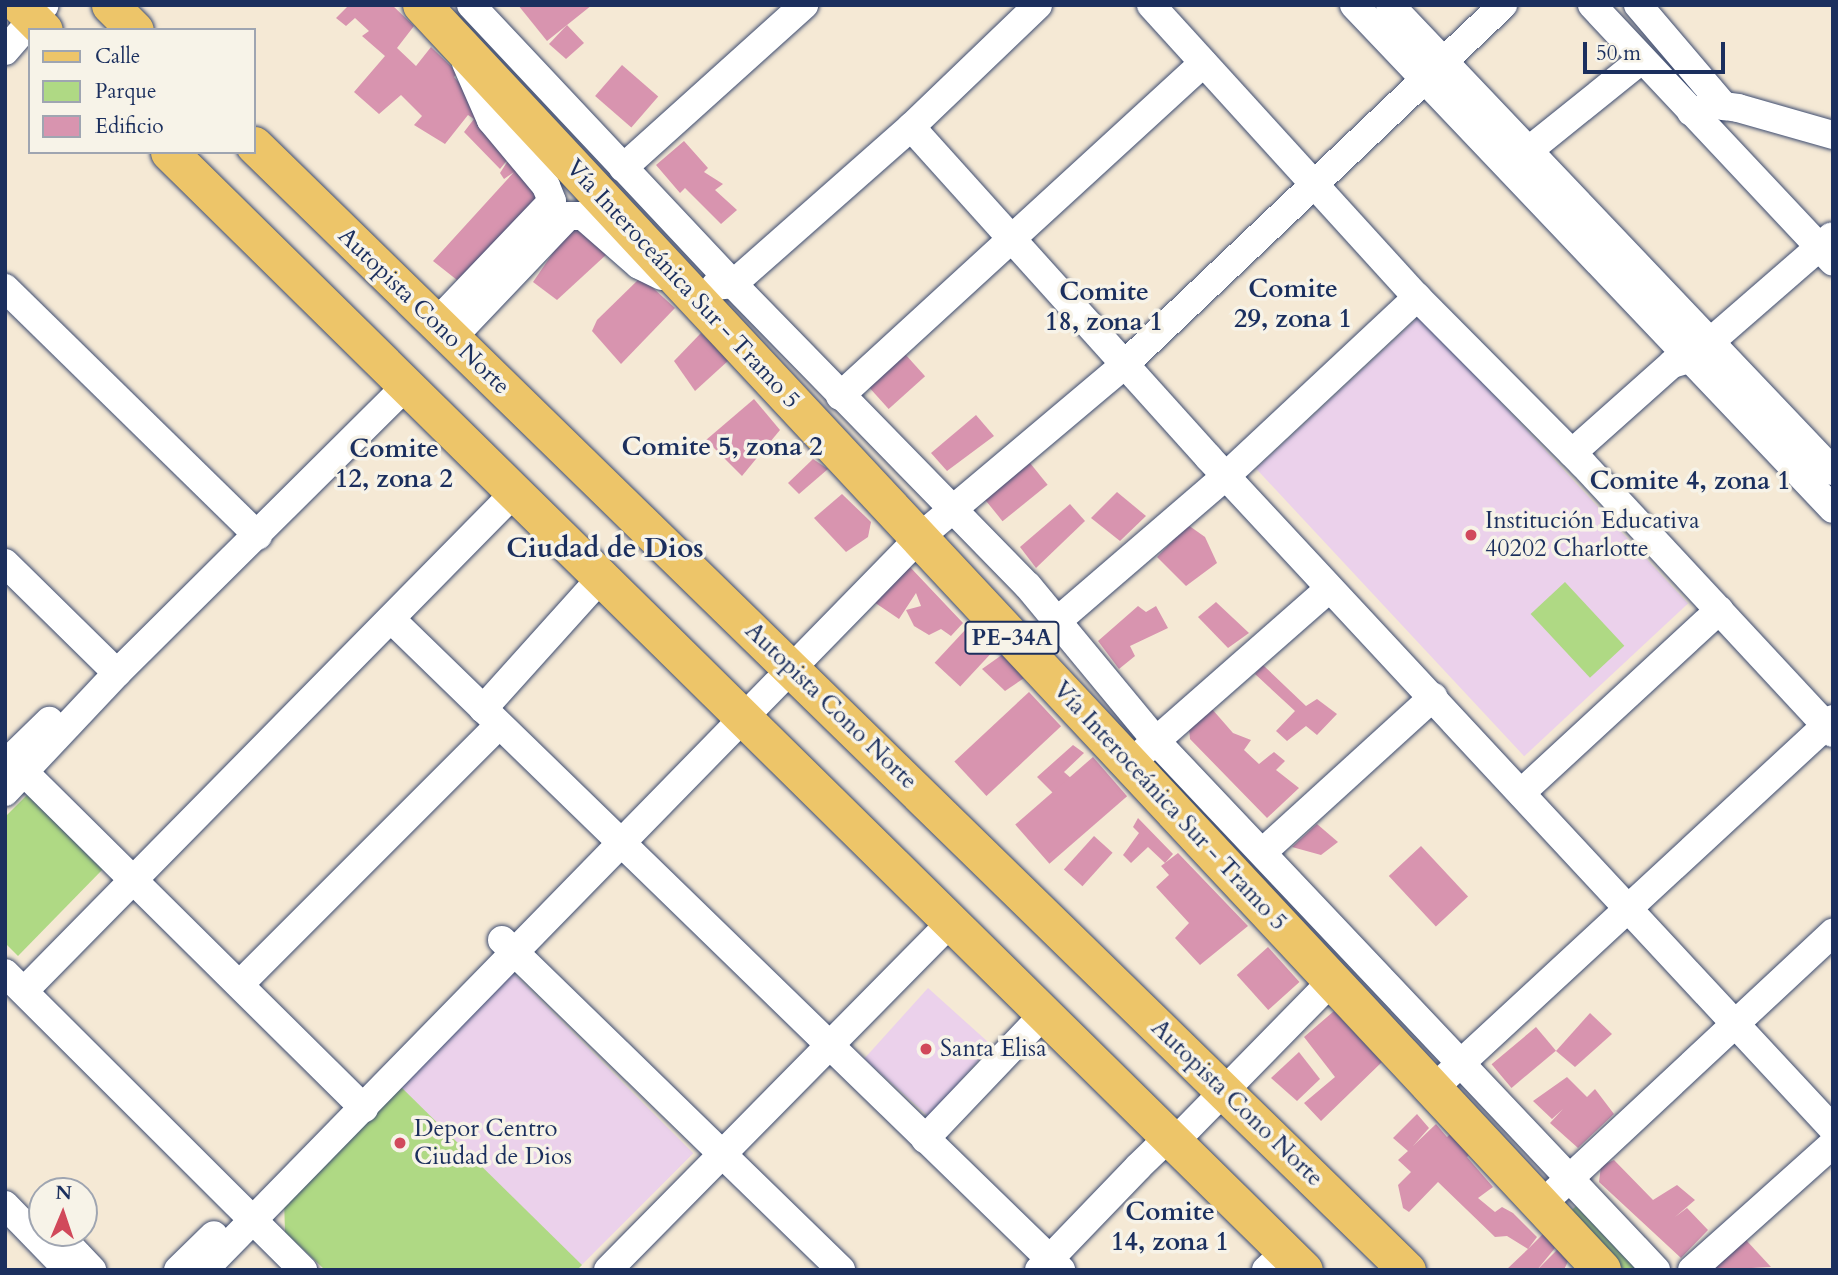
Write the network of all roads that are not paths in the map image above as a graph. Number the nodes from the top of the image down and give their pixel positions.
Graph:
1 (110, 5) edge
2 (422, 5) edge
3 (471, 5) edge
4 (804, 5) edge
5 (1038, 5) edge
6 (1151, 5) edge
7 (1354, 5) edge
8 (1390, 5) edge
9 (1503, 5) edge
10 (1592, 5) edge
11 (1638, 5) edge
12 (41, 13) edge
13 (133, 28) edge
14 (455, 40) junction
15 (5, 51) edge
16 (1641, 60) junction
17 (1204, 63) junction
18 (1426, 70) junction
19 (1724, 106) junction
20 (1691, 112) junction
21 (911, 127) junction
22 (1833, 135) edge
23 (256, 147) edge
24 (1528, 151) junction
25 (171, 154) edge
26 (623, 168) junction
27 (1311, 176) junction
28 (1009, 241) junction
29 (1828, 248) edge
30 (682, 284) junction
31 (733, 284) junction
32 (5, 288) edge
33 (1417, 297) junction
34 (444, 331) junction
35 (1699, 351) junction
36 (1117, 358) junction
37 (399, 379) junction
38 (840, 396) junction
39 (1578, 459) junction
40 (1833, 471) edge
41 (1226, 475) junction
42 (513, 494) junction
43 (948, 505) junction
44 (1833, 509) edge
45 (251, 529) junction
46 (914, 531) junction
47 (5, 563) edge
48 (599, 580) junction
49 (1329, 589) junction
50 (1719, 610) junction
51 (392, 620) junction
52 (1055, 623) junction
53 (784, 659) junction
54 (112, 668) junction
55 (1433, 697) junction
56 (737, 712) junction
57 (491, 718) junction
58 (1830, 726) edge
59 (1142, 753) junction
60 (15, 769) edge
61 (5, 792) edge
62 (1521, 793) junction
63 (615, 837) junction
64 (1264, 851) junction
65 (134, 880) junction
66 (1630, 909) junction
67 (956, 929) junction
68 (1833, 933) edge
69 (507, 945) junction
70 (1333, 980) junction
71 (14, 982) edge
72 (240, 984) junction
73 (1043, 1015) junction
74 (1737, 1022) junction
75 (836, 1049) junction
76 (1446, 1076) junction
77 (1224, 1090) junction
78 (358, 1101) junction
79 (1833, 1129) edge
80 (925, 1139) junction
81 (1177, 1140) junction
82 (1833, 1144) edge
83 (727, 1160) junction
84 (5, 1183) edge
85 (1555, 1192) junction
86 (5, 1205) edge
87 (28, 1205) edge
88 (246, 1215) junction
89 (70, 1247) edge
90 (1285, 1264) edge
91 (1053, 1267) edge
92 (835, 1268) edge
93 (68, 1270) edge
94 (92, 1270) edge
95 (178, 1270) edge
96 (204, 1270) edge
97 (303, 1270) edge
98 (608, 1270) edge
99 (634, 1270) edge
100 (1406, 1270) edge
101 (1602, 1270) edge
102 (1656, 1270) edge
103 (1692, 1270) edge

1 - 13 main road
2 - 14 highway, Vía Interoceánica Sur - Tramo 5 / PE-34A
3 - 26 street
4 - 26 street
5 - 21 street
6 - 17 street
7 - 18 street
8 - 18 street
9 - 18 street
10 - 16 street
11 - 19 street
12 - 15 street
14 - 30 highway, Vía Interoceánica Sur - Tramo 5 / PE-34A
14 - 34 street
16 - 20 street
16 - 24 street
17 - 27 street
17 - 28 street
18 - 24 street
18 - 27 street
18 - 35 street
19 - 20 street
19 - 22 street
20 - 29 street
21 - 28 street
21 - 31 street
23 - 34 main road, Autopista Cono Norte
24 - 35 street
25 - 37 main road
26 - 31 street
27 - 33 street
27 - 36 street
28 - 36 street
28 - 38 street
29 - 35 street
30 - 31 street
30 - 34 street
30 - 46 highway, Vía Interoceánica Sur - Tramo 5 / PE-34A
31 - 38 street
32 - 45 street
33 - 39 street
33 - 41 street
34 - 53 main road, Autopista Cono Norte
35 - 39 street
35 - 40 street
35 - 44 street
36 - 41 street
36 - 43 street
37 - 42 main road
37 - 45 street
38 - 43 street
39 - 50 street
41 - 49 street
41 - 52 street
42 - 48 main road
42 - 51 street
43 - 46 street
43 - 52 street
45 - 54 street
46 - 53 street
46 - 59 highway, Vía Interoceánica Sur - Tramo 5 / PE-34A
47 - 54 street
48 - 56 main road
48 - 57 street
49 - 55 street
49 - 59 street
50 - 58 street
50 - 62 street
51 - 57 street
51 - 65 street
52 - 59 street
53 - 56 street
53 - 77 main road, Autopista Cono Norte
54 - 60 street
55 - 62 street
55 - 64 street
56 - 63 street
56 - 67 main road
57 - 63 street
57 - 72 street
58 - 66 street
59 - 64 street
59 - 70 highway, Vía Interoceánica Sur - Tramo 5 / PE-34A
60 - 61 street
60 - 65 street
62 - 66 street
63 - 69 street
63 - 75 street
64 - 76 street
65 - 71 street
65 - 72 street
66 - 74 street
66 - 76 street
67 - 73 main road
67 - 75 street
68 - 74 street
69 - 78 street
69 - 83 street
70 - 76 highway, Vía Interoceánica Sur - Tramo 5 / PE-34A
70 - 77 street
71 - 88 street
72 - 78 street
73 - 80 street
73 - 81 main road
74 - 79 street
74 - 85 street
75 - 80 street
75 - 83 street
76 - 85 highway, Vía Interoceánica Sur - Tramo 5 / PE-34A
77 - 81 street
77 - 100 main road, Autopista Cono Norte
78 - 88 street
80 - 91 street
81 - 90 main road
81 - 91 street
82 - 103 street
83 - 92 street
83 - 98 street
83 - 99 street
84 - 87 street
85 - 101 highway, Vía Interoceánica Sur - Tramo 5 / PE-34A
85 - 102 street
86 - 93 street
88 - 95 street
88 - 96 street
88 - 97 street
89 - 94 street

